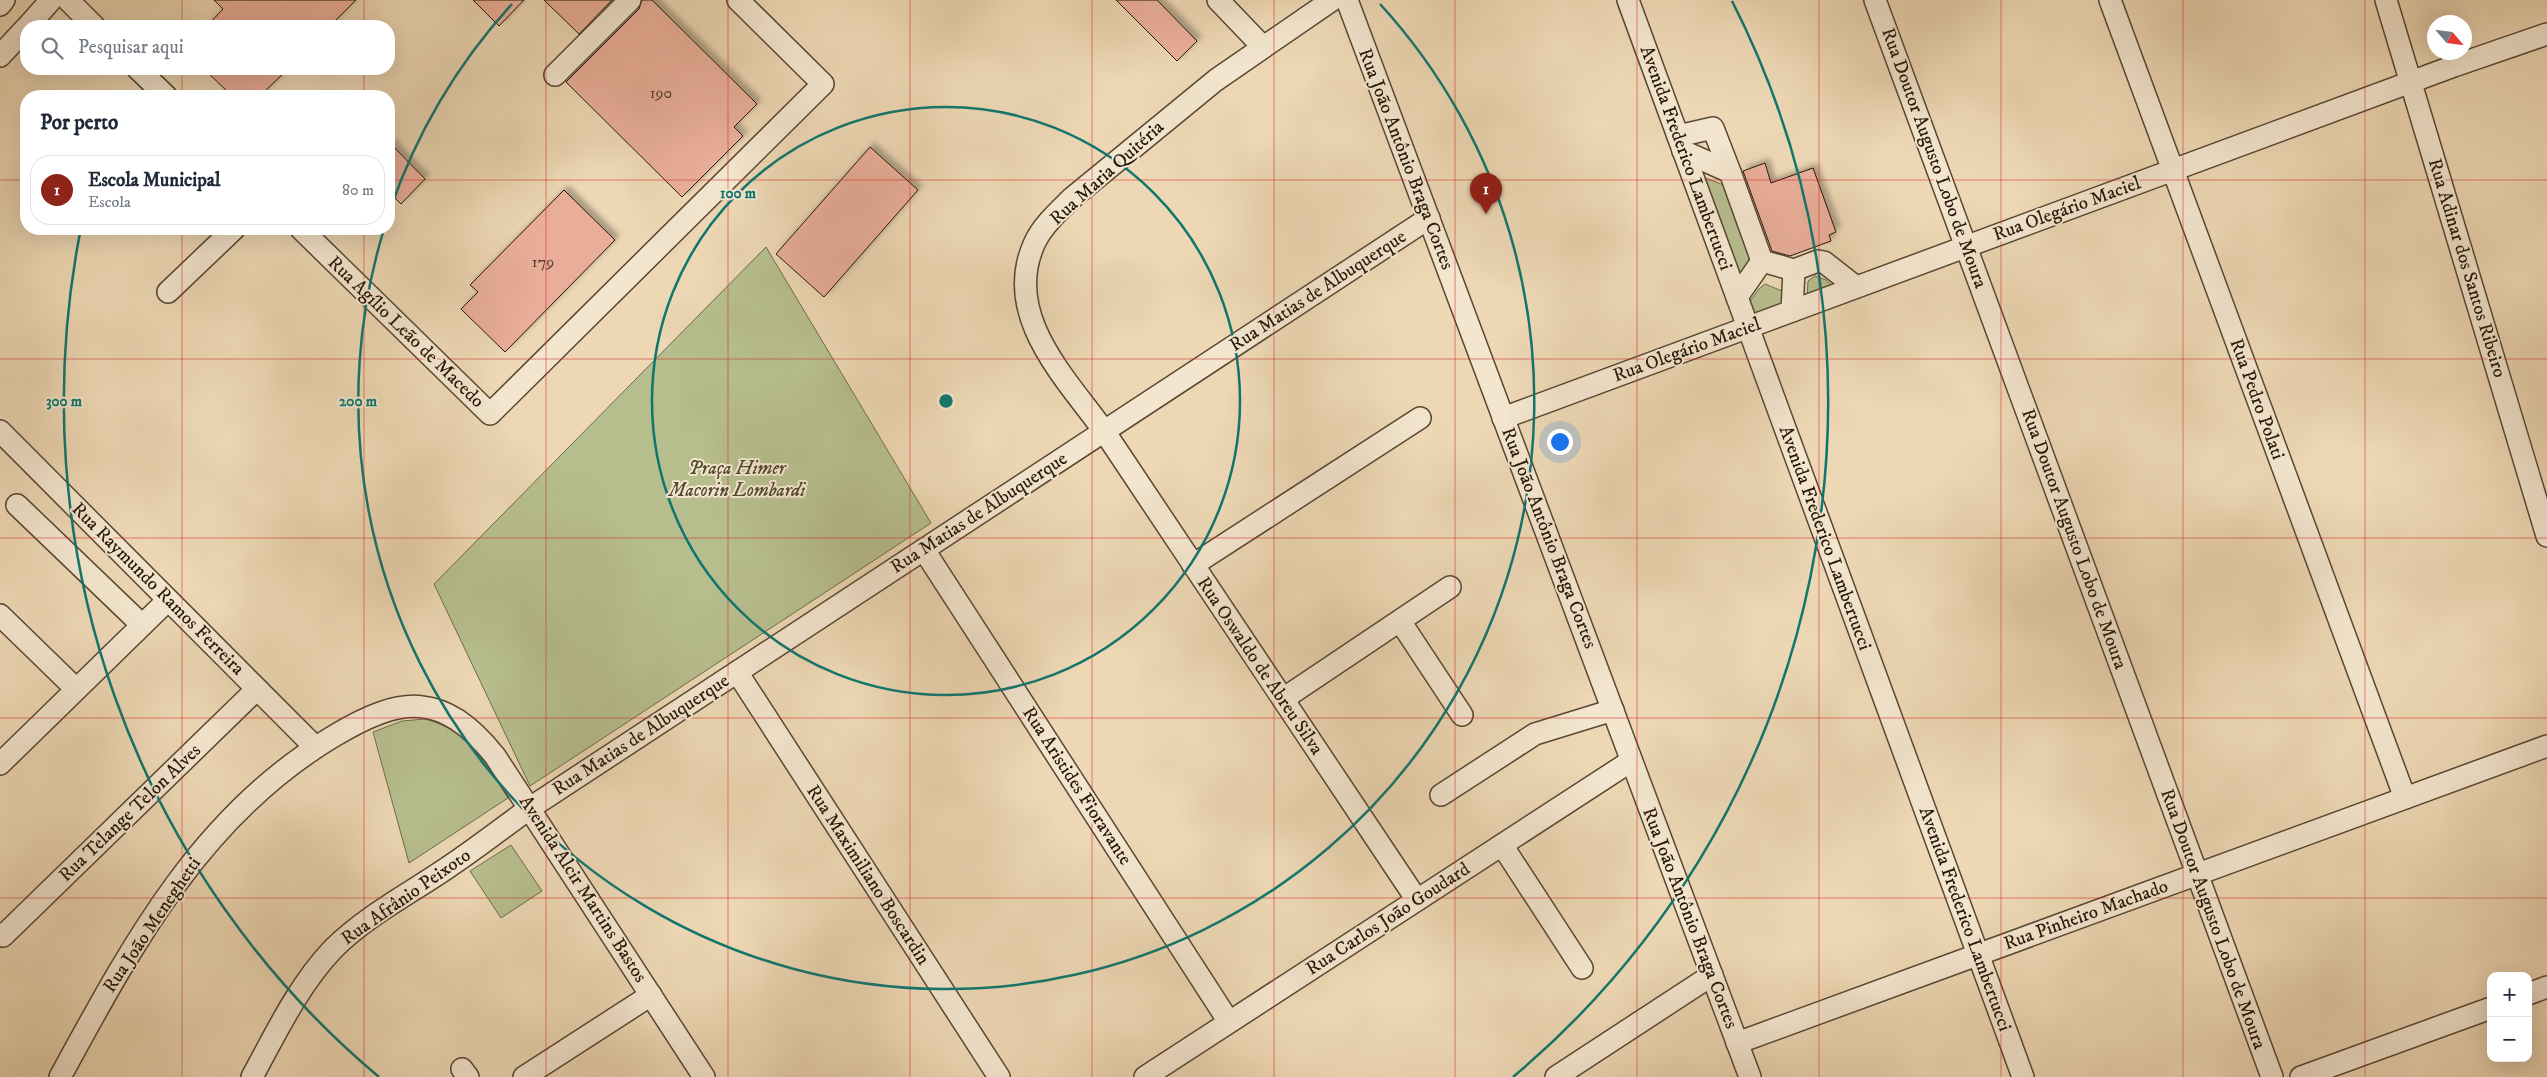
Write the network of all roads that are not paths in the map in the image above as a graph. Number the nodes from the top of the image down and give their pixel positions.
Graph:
1 (4, 0) edge
2 (51, 0) edge
3 (68, 0) edge
4 (630, 0) edge
5 (738, 0) edge
6 (1218, 0) edge
7 (1332, 0) edge
8 (1347, 0) edge
9 (1628, 0) edge
10 (1875, 0) edge
11 (2110, 0) edge
12 (2386, 0) edge
13 (0, 5) edge
14 (33, 20) edge
15 (88, 20) edge
16 (2547, 34) edge
17 (20, 35) edge
18 (1263, 47) junction
19 (0, 56) edge
20 (144, 75) edge
21 (555, 75) dead end
22 (2411, 82) junction
23 (160, 90) edge
24 (1681, 144) junction
25 (2173, 170) junction
26 (1730, 172) junction
27 (1428, 218) junction
28 (228, 235) edge
29 (307, 235) edge
30 (1966, 246) junction
31 (1762, 261) junction
32 (1794, 270) junction
33 (1856, 287) junction
34 (168, 292) dead end
35 (1737, 297) junction
36 (1792, 311) junction
37 (1748, 327) junction
38 (1420, 418) dead end
39 (1503, 418) junction
40 (0, 431) edge
41 (1104, 431) junction
42 (17, 505) dead end
43 (2547, 536) edge
44 (924, 550) junction
45 (1193, 565) junction
46 (1450, 587) dead end
47 (168, 600) junction
48 (0, 615) edge
49 (1400, 620) junction
50 (142, 626) junction
51 (737, 672) junction
52 (76, 689) junction
53 (257, 689) junction
54 (1283, 699) junction
55 (1613, 710) junction
56 (449, 713) joint
57 (1462, 714) dead end
58 (2547, 746) edge
59 (315, 747) junction
60 (1631, 761) junction
61 (0, 764) edge
62 (1441, 795) dead end
63 (2405, 798) junction
64 (530, 808) junction
65 (1502, 845) junction
66 (2197, 875) junction
67 (1417, 900) junction
68 (1, 935) edge
69 (1978, 955) junction
70 (1582, 968) dead end
71 (1712, 975) junction
72 (2547, 987) edge
73 (2532, 993) edge
74 (651, 995) junction
75 (2487, 1009) edge
76 (1229, 1022) junction
77 (1738, 1043) junction
78 (60, 1077) edge
79 (252, 1077) edge
80 (524, 1077) edge
81 (704, 1077) edge
82 (999, 1077) edge
83 (1145, 1077) edge
84 (1556, 1077) edge
85 (1750, 1077) edge
86 (2023, 1077) edge
87 (2272, 1077) edge
88 (2301, 1077) edge

1 - 13 street
2 - 14 street
3 - 15 street
4 - 21 street
5 - 29 street, Rua Agílio Leão de Macedo
6 - 18 street
7 - 18 street, Rua Maria Quitéria
8 - 27 street, Rua João Antônio Braga Cortes
9 - 24 street, Avenida Frederico Lambertucci
10 - 30 street, Rua Doutor Augusto Lobo de Moura
11 - 25 street, Rua Pedro Polati
12 - 22 street, Rua Adinar dos Santos Ribeiro
16 - 22 street, Rua Olegário Maciel
17 - 19 street
18 - 41 street, Rua Maria Quitéria
20 - 23 street
22 - 25 street, Rua Olegário Maciel
22 - 43 street, Rua Adinar dos Santos Ribeiro
24 - 26 street
24 - 26 street
24 - 35 street, Avenida Frederico Lambertucci
25 - 30 street, Rua Olegário Maciel
25 - 63 street, Rua Pedro Polati
26 - 31 street
27 - 39 street, Rua João Antônio Braga Cortes
27 - 41 street, Rua Matias de Albuquerque
28 - 34 street
30 - 33 street, Rua Olegário Maciel
30 - 66 street, Rua Doutor Augusto Lobo de Moura
31 - 32 street
31 - 35 street
32 - 33 street
32 - 36 street
33 - 36 street, Rua Olegário Maciel
35 - 37 street, Avenida Frederico Lambertucci
36 - 37 street, Rua Olegário Maciel
37 - 39 street, Rua Olegário Maciel
37 - 69 street, Avenida Frederico Lambertucci
38 - 45 street
39 - 55 street, Rua João Antônio Braga Cortes
40 - 47 street, Rua Raymundo Ramos Ferreira
41 - 44 street, Rua Matias de Albuquerque
41 - 45 street, Rua Oswaldo de Abreu Silva
42 - 50 street
44 - 51 street, Rua Matias de Albuquerque
44 - 76 street, Rua Aristides Fioravante
45 - 54 street, Rua Oswaldo de Abreu Silva
46 - 49 street
47 - 50 street
47 - 53 street, Rua Raymundo Ramos Ferreira
48 - 52 street
49 - 54 street
49 - 57 street
50 - 52 street
51 - 64 street, Rua Matias de Albuquerque
51 - 82 street, Rua Maximiliano Boscardin
52 - 61 street
53 - 59 street, Rua Raymundo Ramos Ferreira
53 - 68 street, Rua Telange Telon Alves
54 - 67 street, Rua Oswaldo de Abreu Silva
55 - 60 street, Rua João Antônio Braga Cortes
55 - 62 street
56 - 59 street, Rua João Meneghetti
56 - 64 street, Avenida Alcir Martins Bastos
58 - 63 street, Rua Pinheiro Machado
59 - 78 street, Rua João Meneghetti
60 - 65 street, Rua Carlos João Goudard
60 - 71 street, Rua João Antônio Braga Cortes
63 - 66 street, Rua Pinheiro Machado
64 - 74 street, Avenida Alcir Martins Bastos
64 - 79 street, Rua Afrânio Peixoto
65 - 67 street, Rua Carlos João Goudard
65 - 70 street
66 - 69 street, Rua Pinheiro Machado
66 - 87 street, Rua Doutor Augusto Lobo de Moura
67 - 76 street, Rua Carlos João Goudard
69 - 77 street, Rua Pinheiro Machado
69 - 86 street, Avenida Frederico Lambertucci
71 - 77 street, Rua João Antônio Braga Cortes
71 - 84 street
72 - 73 street
74 - 80 street
74 - 81 street, Avenida Alcir Martins Bastos
75 - 88 street
76 - 83 street, Rua Carlos João Goudard
77 - 85 street, Rua João Antônio Braga Cortes

